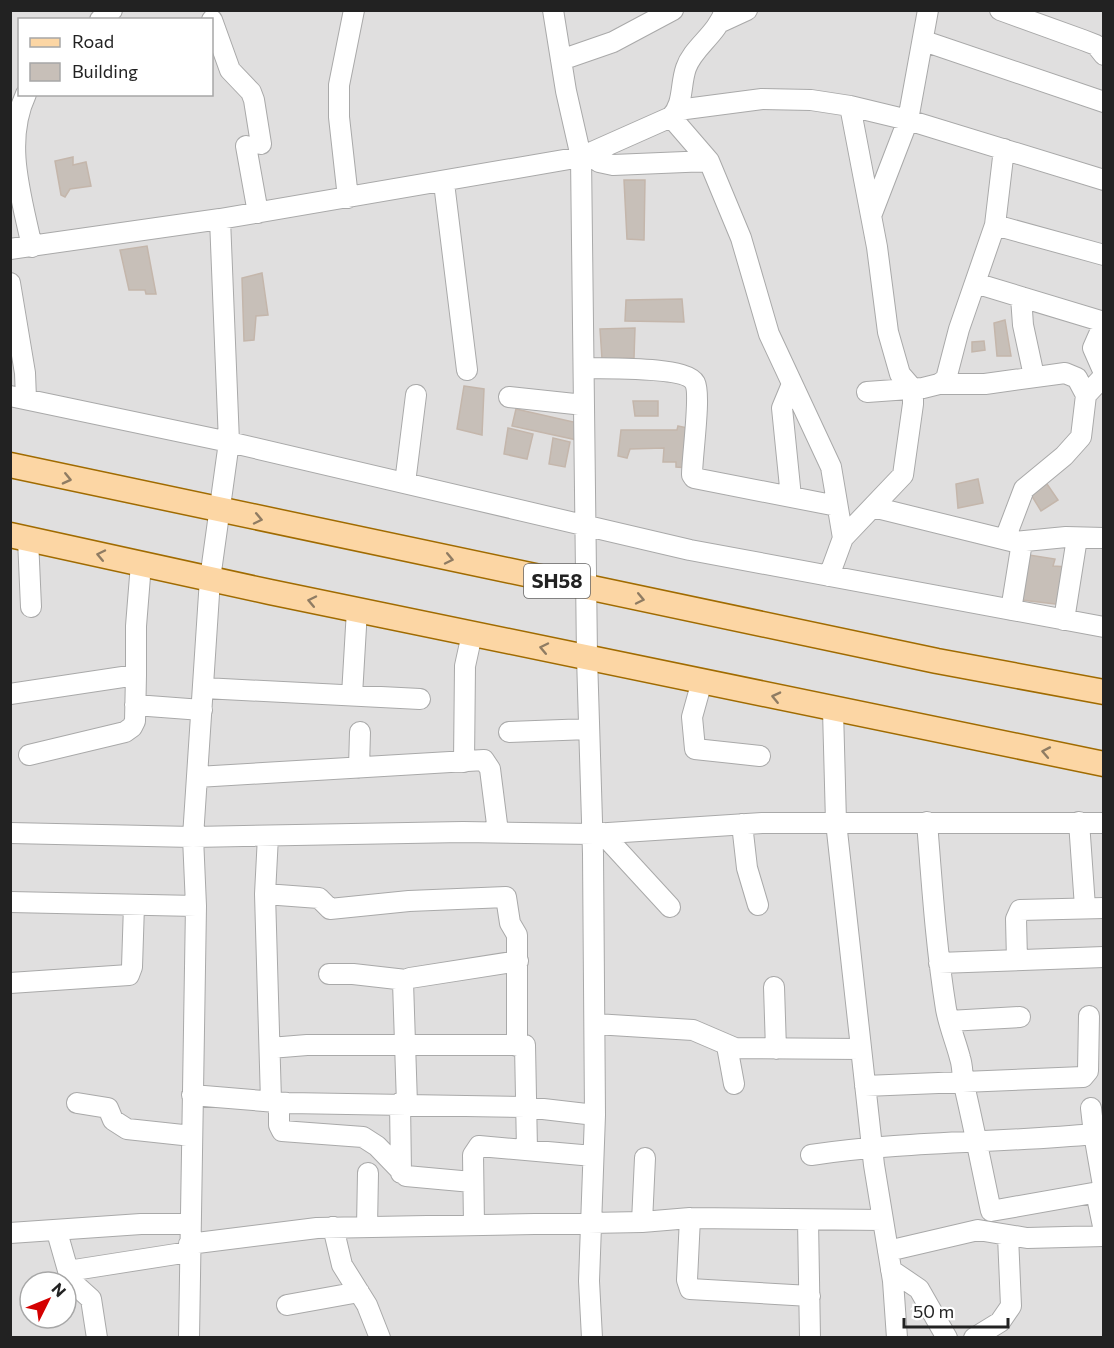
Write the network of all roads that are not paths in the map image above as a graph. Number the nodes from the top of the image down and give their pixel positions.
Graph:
1 (354, 10) edge
2 (553, 10) edge
3 (673, 10) edge
4 (747, 10) edge
5 (928, 10) edge
6 (1000, 10) edge
7 (723, 16) edge
8 (213, 30) edge
9 (924, 41) junction
10 (1104, 55) edge
11 (561, 60) junction
12 (221, 71) edge
13 (25, 96) edge
14 (1104, 102) edge
15 (850, 106) junction
16 (675, 113) junction
17 (908, 120) junction
18 (1004, 149) junction
19 (585, 156) junction
20 (709, 161) junction
21 (1104, 180) edge
22 (444, 183) junction
23 (348, 198) junction
24 (258, 213) junction
25 (871, 216) junction
26 (220, 219) junction
27 (995, 225) junction
28 (32, 247) junction
29 (10, 249) edge
30 (1104, 255) edge
31 (10, 283) edge
32 (975, 284) junction
33 (1021, 297) junction
34 (1104, 322) edge
35 (584, 368) junction
36 (467, 370) dead end
37 (1104, 374) edge
38 (1034, 376) junction
39 (792, 384) junction
40 (939, 384) junction
41 (913, 389) junction
42 (867, 392) dead end
43 (416, 395) dead end
44 (1086, 395) junction
45 (509, 397) dead end
46 (18, 398) edge
47 (584, 405) junction
48 (229, 442) junction
49 (10, 465) edge
50 (405, 483) junction
51 (791, 497) junction
52 (837, 506) junction
53 (873, 507) junction
54 (220, 511) junction
55 (586, 526) junction
56 (19, 537) edge
57 (843, 538) junction
58 (1077, 538) junction
59 (1104, 538) edge
60 (1013, 541) junction
61 (141, 564) junction
62 (829, 576) junction
63 (210, 579) junction
64 (588, 588) junction
65 (31, 607) dead end
66 (357, 610) junction
67 (1011, 610) junction
68 (1064, 620) junction
69 (1104, 627) edge
70 (472, 634) junction
71 (587, 657) junction
72 (136, 675) junction
73 (702, 681) junction
74 (204, 688) junction
75 (1104, 692) edge
76 (10, 694) edge
77 (352, 695) junction
78 (420, 699) dead end
79 (135, 705) junction
80 (202, 710) junction
81 (833, 710) junction
82 (590, 729) junction
83 (360, 732) dead end
84 (509, 732) dead end
85 (29, 755) dead end
86 (760, 756) dead end
87 (464, 762) junction
88 (1104, 764) edge
89 (359, 768) junction
90 (197, 777) junction
91 (836, 822) junction
92 (927, 822) junction
93 (1078, 822) junction
94 (1104, 823) edge
95 (742, 824) junction
96 (498, 832) junction
97 (10, 833) edge
98 (597, 833) junction
99 (268, 836) junction
100 (193, 837) junction
101 (265, 894) junction
102 (10, 902) edge
103 (134, 904) junction
104 (758, 905) dead end
105 (196, 906) junction
106 (670, 907) dead end
107 (1094, 907) edge
108 (1104, 957) edge
109 (1017, 960) junction
110 (518, 961) junction
111 (939, 963) junction
112 (329, 974) dead end
113 (406, 980) junction
114 (10, 983) edge
115 (774, 987) dead end
116 (1089, 1016) dead end
117 (1020, 1017) dead end
118 (949, 1021) junction
119 (594, 1024) junction
120 (405, 1045) junction
121 (517, 1046) junction
122 (727, 1046) junction
123 (270, 1048) junction
124 (776, 1049) junction
125 (861, 1049) junction
126 (964, 1082) junction
127 (734, 1084) dead end
128 (865, 1086) junction
129 (192, 1095) junction
130 (275, 1102) junction
131 (77, 1103) dead end
132 (404, 1104) junction
133 (526, 1107) junction
134 (1091, 1108) dead end
135 (595, 1115) junction
136 (1099, 1134) edge
137 (192, 1136) junction
138 (977, 1144) junction
139 (872, 1146) junction
140 (527, 1150) junction
141 (811, 1155) dead end
142 (593, 1156) junction
143 (645, 1158) dead end
144 (368, 1173) dead end
145 (401, 1173) junction
146 (472, 1182) junction
147 (1096, 1192) junction
148 (690, 1218) junction
149 (808, 1220) junction
150 (883, 1220) junction
151 (642, 1222) junction
152 (590, 1223) junction
153 (190, 1224) junction
154 (474, 1225) junction
155 (333, 1227) junction
156 (367, 1227) junction
157 (57, 1232) junction
158 (10, 1233) edge
159 (1104, 1233) edge
160 (1008, 1236) junction
161 (189, 1248) junction
162 (890, 1261) junction
163 (68, 1270) edge
164 (73, 1270) edge
165 (78, 1288) edge
166 (359, 1292) junction
167 (810, 1296) junction
168 (286, 1305) dead end
169 (97, 1338) edge
170 (189, 1338) edge
171 (380, 1338) edge
172 (592, 1338) edge
173 (810, 1338) edge
174 (897, 1338) edge
175 (948, 1338) edge
176 (974, 1338) edge

1 - 23 street
2 - 11 street
3 - 11 street
4 - 7 street
5 - 9 street
6 - 10 street
7 - 16 street
8 - 12 street
9 - 14 street
9 - 17 street
11 - 19 street
12 - 24 street
13 - 28 street
15 - 16 street
15 - 17 street
15 - 25 street
16 - 19 street
16 - 20 street
17 - 18 street
17 - 25 street
18 - 21 street
18 - 27 street
19 - 20 street
19 - 22 street
19 - 35 street
20 - 39 street
22 - 23 street
22 - 36 street
23 - 24 street
24 - 26 street
25 - 41 street
26 - 28 street
26 - 48 street
27 - 30 street
27 - 32 street
28 - 29 street
31 - 46 street
32 - 33 street
32 - 40 street
33 - 34 street
33 - 38 street
34 - 37 street
35 - 47 street
35 - 51 street
37 - 44 street
38 - 40 street
38 - 44 street
39 - 51 street
39 - 52 street
40 - 41 street
41 - 42 street
41 - 53 street
43 - 50 street
44 - 60 street
45 - 47 street
46 - 48 street
47 - 55 street
48 - 50 street
48 - 54 street
49 -> 54 main road, SH58
50 - 55 street
51 - 52 street
52 - 57 street
53 - 57 street
53 - 60 street
54 - 63 street
54 -> 64 main road, SH58
55 - 62 street
55 - 64 street
61 -> 56 main road
56 - 65 street
57 - 62 street
58 - 59 street
58 - 60 street
58 - 68 street
60 - 67 street
61 - 63 main road
61 - 72 street
62 - 67 street
66 -> 63 main road
63 - 74 street
64 - 71 street
64 -> 75 main road, SH58
66 - 70 main road
66 - 77 street
67 - 68 street
68 - 69 street
71 -> 70 main road
70 - 87 street
71 - 73 main road
71 - 82 street
72 - 76 street
72 - 79 street
81 -> 73 main road
73 - 86 street
74 - 77 street
74 - 80 street
77 - 78 street
79 - 80 street
79 - 85 street
80 - 90 street
88 -> 81 main road
81 - 91 street
82 - 84 street
82 - 98 street
83 - 89 street
87 - 89 street
87 - 96 street
89 - 90 street
90 - 100 street
91 - 92 street
91 - 95 street
91 - 125 street
92 - 93 street
92 - 111 street
93 - 94 street
93 - 107 street
95 - 98 street
95 - 104 street
96 - 98 street
96 - 99 street
97 - 100 street
98 - 106 street
98 - 119 street
99 - 100 street
99 - 101 street
100 - 105 street
101 - 110 street
101 - 123 street
102 - 103 street
103 - 105 street
103 - 114 street
105 - 129 street
107 - 109 street
108 - 109 street
109 - 111 street
110 - 113 street
110 - 121 street
111 - 118 street
112 - 113 street
113 - 120 street
115 - 124 street
116 - 126 street
117 - 118 street
118 - 126 street
119 - 122 street
119 - 135 street
120 - 121 street
120 - 123 street
120 - 132 street
121 - 133 street
122 - 124 street
122 - 127 street
123 - 130 street
124 - 125 street
125 - 128 street
126 - 128 street
126 - 138 street
128 - 139 street
129 - 130 street
129 - 137 street
130 - 132 street
130 - 145 street
131 - 137 street
132 - 133 street
132 - 145 street
133 - 135 street
133 - 140 street
134 - 136 street
135 - 142 street
136 - 138 street
136 - 147 street
137 - 153 street
138 - 139 street
138 - 147 street
139 - 141 street
139 - 150 street
140 - 142 street
140 - 146 street
142 - 152 street
143 - 151 street
144 - 156 street
145 - 146 street
146 - 154 street
147 - 159 street
148 - 149 street
148 - 151 street
148 - 167 street
149 - 150 street
149 - 167 street
150 - 162 street
151 - 152 street
152 - 154 street
152 - 172 street
153 - 157 street
153 - 161 street
154 - 156 street
155 - 156 street
155 - 161 street
155 - 166 street
157 - 158 street
157 - 163 street
159 - 160 street
160 - 162 street
160 - 176 street
161 - 164 street
161 - 170 street
162 - 174 street
162 - 175 street
165 - 169 street
166 - 168 street
166 - 171 street
167 - 173 street

